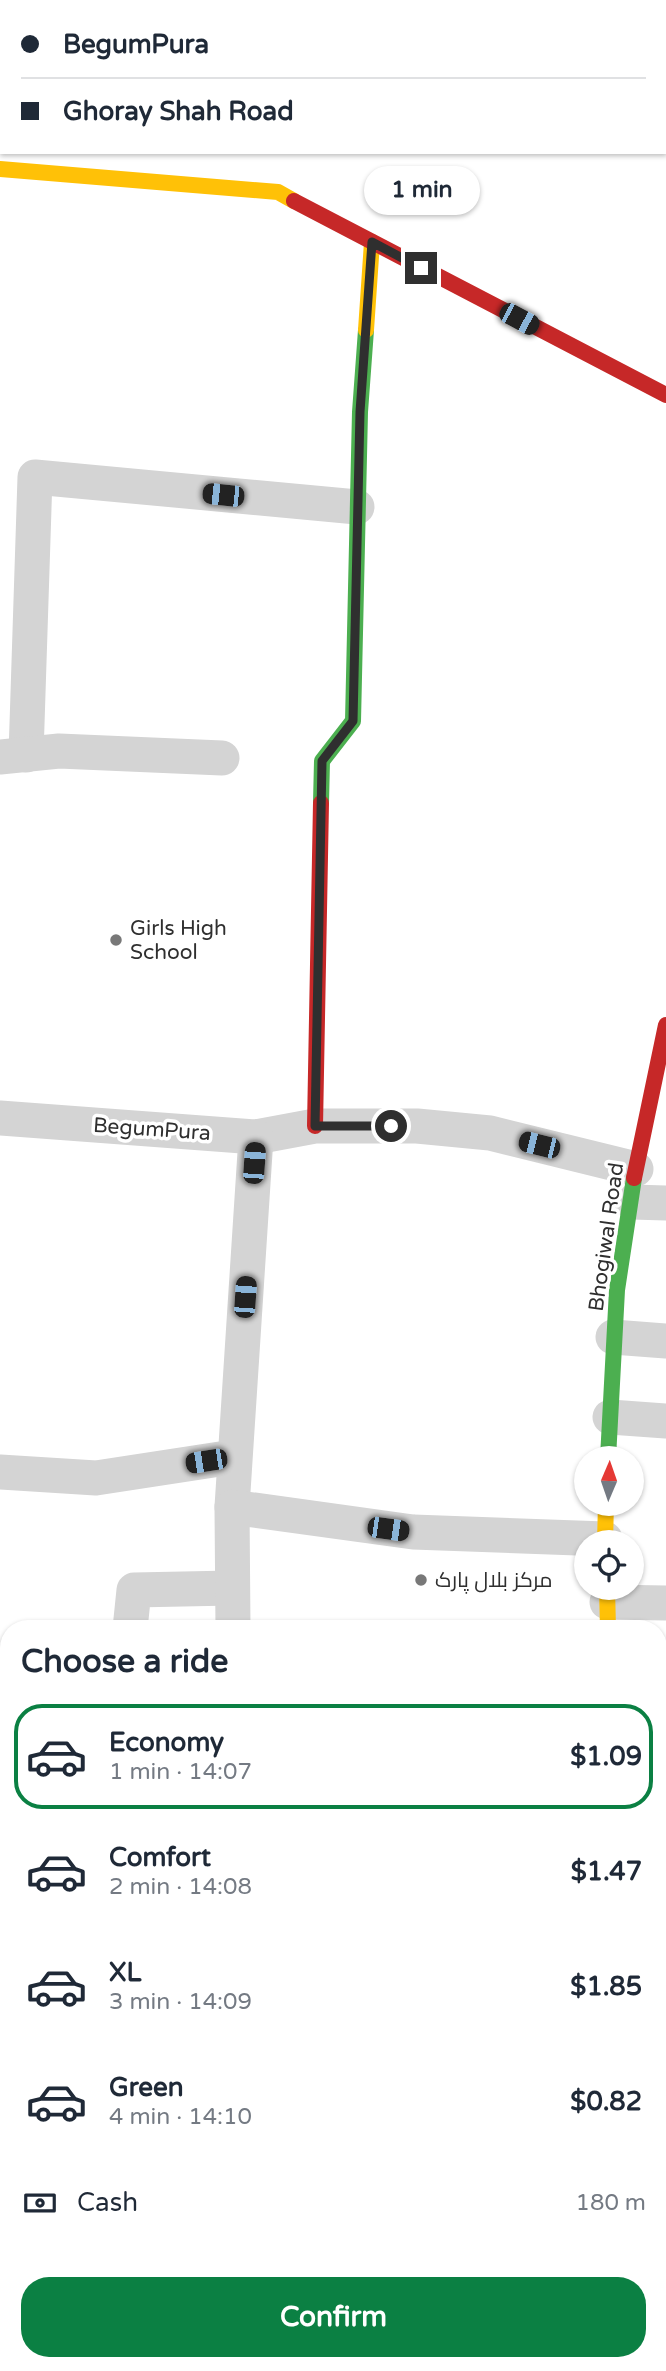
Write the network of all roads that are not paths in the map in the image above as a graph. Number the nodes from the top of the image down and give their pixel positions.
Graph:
1 (0, 169) edge
2 (372, 242) junction
3 (666, 395) edge
4 (357, 507) junction
5 (13, 756) edge
6 (222, 758) dead end
7 (666, 1025) edge
8 (0, 1118) edge
9 (315, 1126) junction
10 (256, 1137) junction
11 (634, 1185) junction
12 (666, 1203) edge
13 (613, 1336) junction
14 (666, 1341) edge
15 (610, 1417) junction
16 (666, 1421) edge
17 (609, 1446) edge
18 (233, 1457) junction
19 (0, 1472) edge
20 (232, 1507) junction
21 (574, 1539) edge
22 (232, 1588) junction
23 (666, 1603) edge
24 (607, 1606) edge
25 (131, 1620) edge
26 (233, 1620) edge

1 - 2 main road
2 - 3 main road
2 - 4 main road
4 - 5 street
4 - 9 main road
5 - 6 street
7 - 11 main road, Bhogiwal Road
8 - 10 street, BegumPura
9 - 10 street, BegumPura
9 - 11 street, BegumPura
10 - 18 street
11 - 12 street, BegumPura
11 - 13 main road, Bhogiwal Road
13 - 14 street
13 - 15 main road, Bhogiwal Road
15 - 16 street
15 - 17 main road, Bhogiwal Road
18 - 19 street
18 - 20 street
20 - 21 street
20 - 22 street
22 - 25 street
22 - 26 street
23 - 24 street

